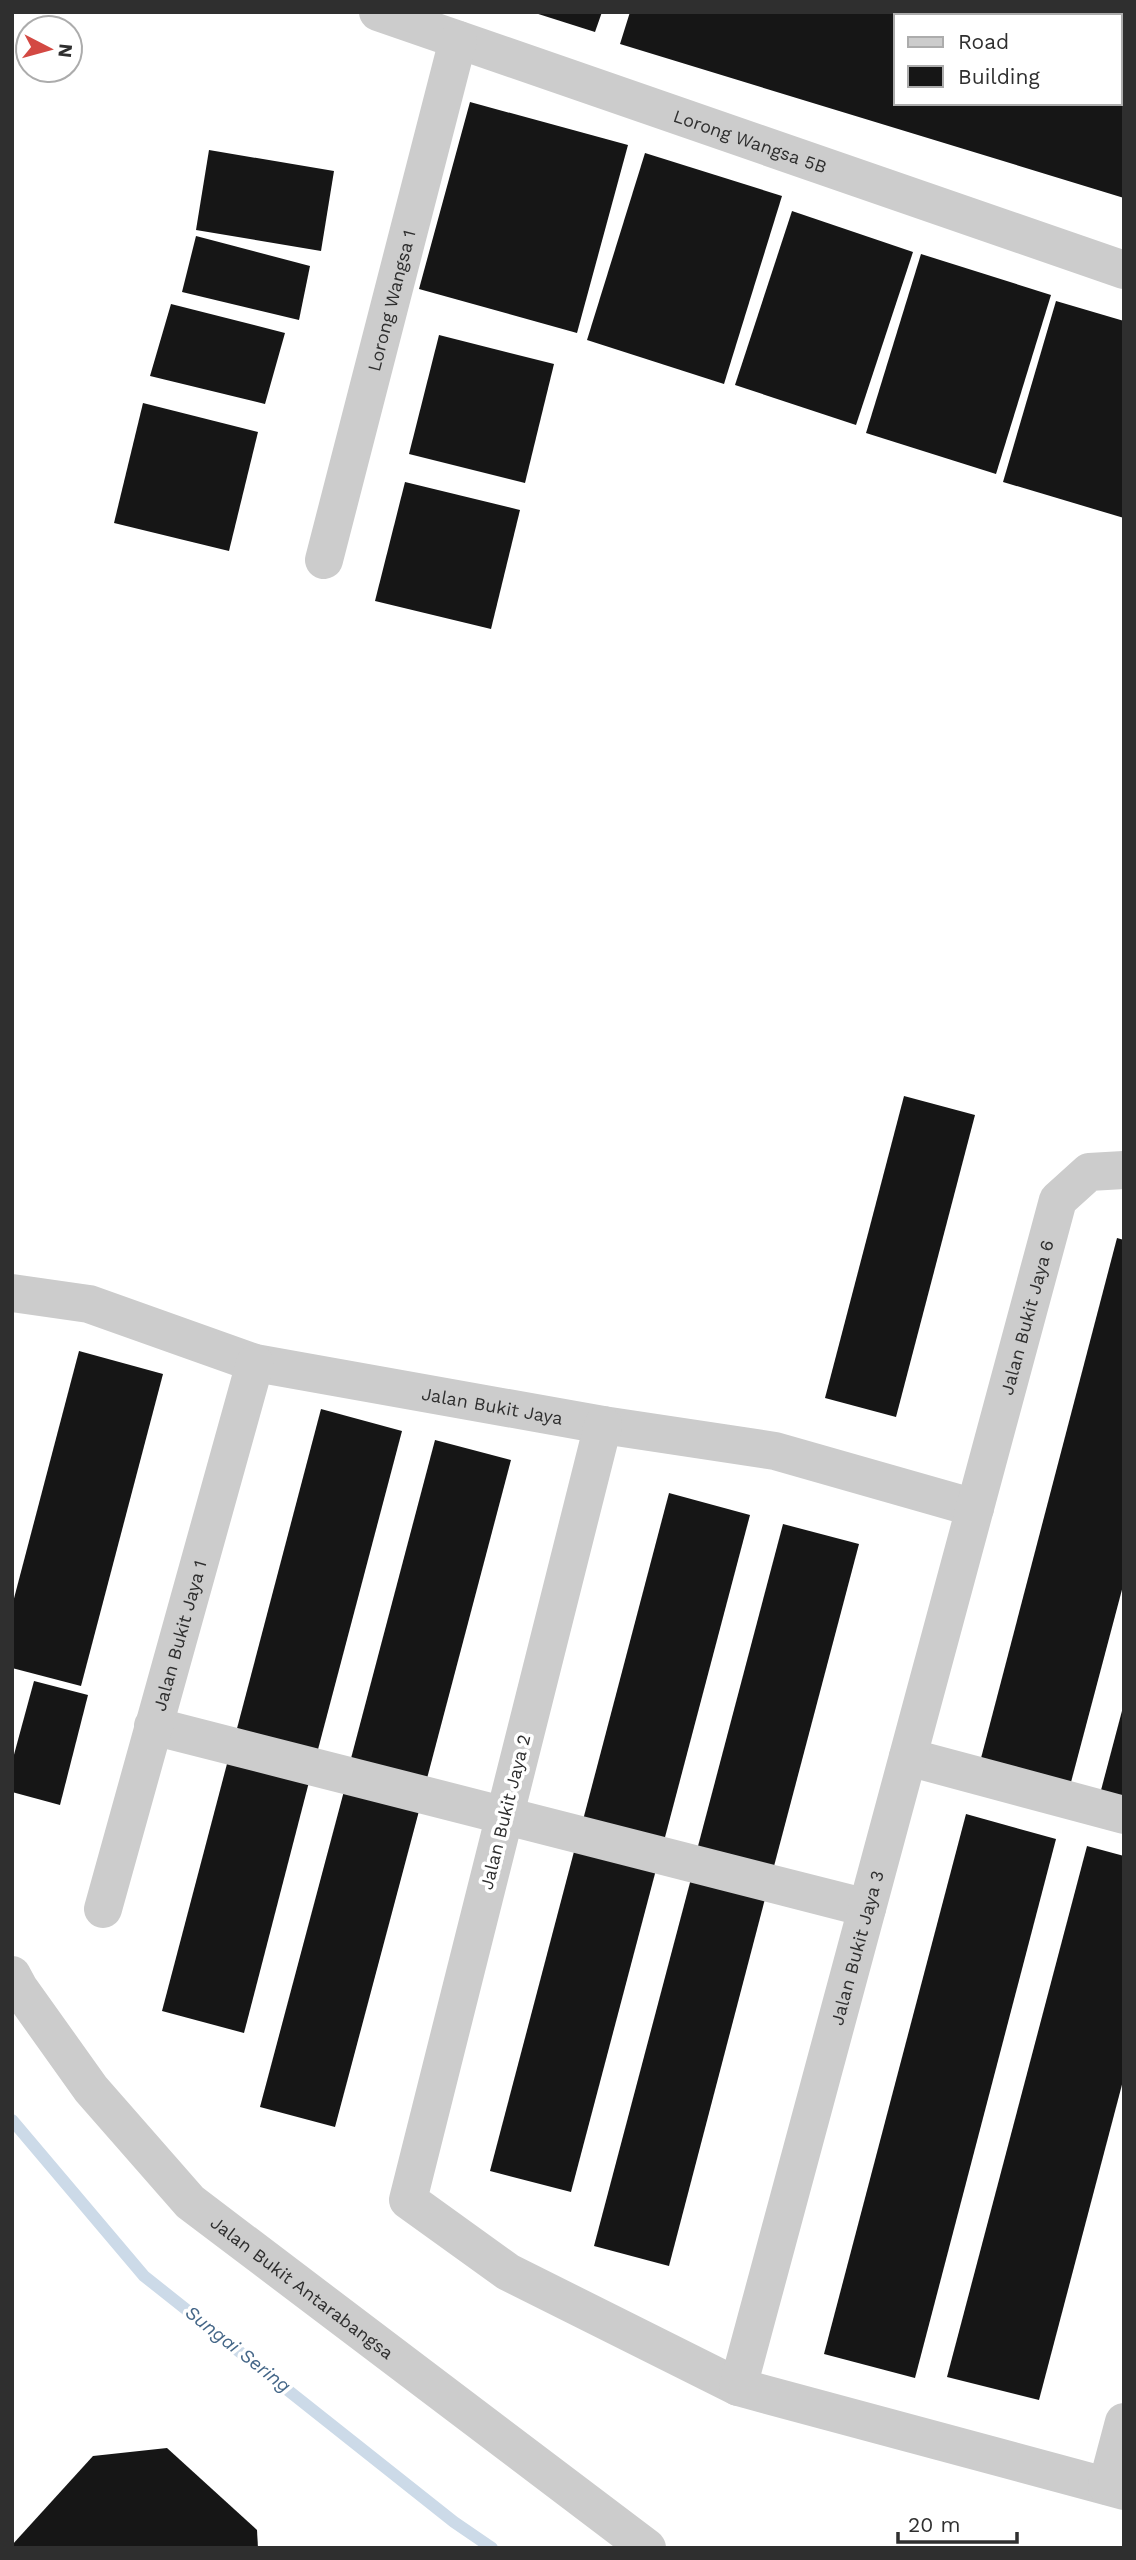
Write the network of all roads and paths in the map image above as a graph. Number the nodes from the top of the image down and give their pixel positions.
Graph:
1 (378, 12) edge
2 (458, 40) junction
3 (1124, 270) edge
4 (324, 560) dead end
5 (1124, 1170) edge
6 (12, 1293) edge
7 (256, 1363) junction
8 (604, 1425) junction
9 (975, 1508) junction
10 (153, 1726) junction
11 (908, 1757) junction
12 (505, 1815) junction
13 (1124, 1815) edge
14 (867, 1908) junction
15 (103, 1909) dead end
16 (14, 1986) edge
17 (738, 2387) junction
18 (1124, 2422) edge
19 (1115, 2489) edge
20 (647, 2548) edge

1 - 2 street, Lorong Wangsa 5B
2 - 3 street, Lorong Wangsa 5B
2 - 4 street, Lorong Wangsa 1
5 - 9 street, Jalan Bukit Jaya 6
6 - 7 street, Jalan Bukit Jaya
7 - 8 street, Jalan Bukit Jaya
7 - 10 street, Jalan Bukit Jaya 1
8 - 9 street, Jalan Bukit Jaya
8 - 12 street, Jalan Bukit Jaya 2
9 - 11 street, Jalan Bukit Jaya 3
10 - 12 street
10 - 15 street, Jalan Bukit Jaya 1
11 - 13 street
11 - 14 street, Jalan Bukit Jaya 3
12 - 14 street
12 - 17 street, Jalan Bukit Jaya 2
14 - 17 street, Jalan Bukit Jaya 3
16 - 20 street, Jalan Bukit Antarabangsa
17 - 19 street
18 - 19 street

